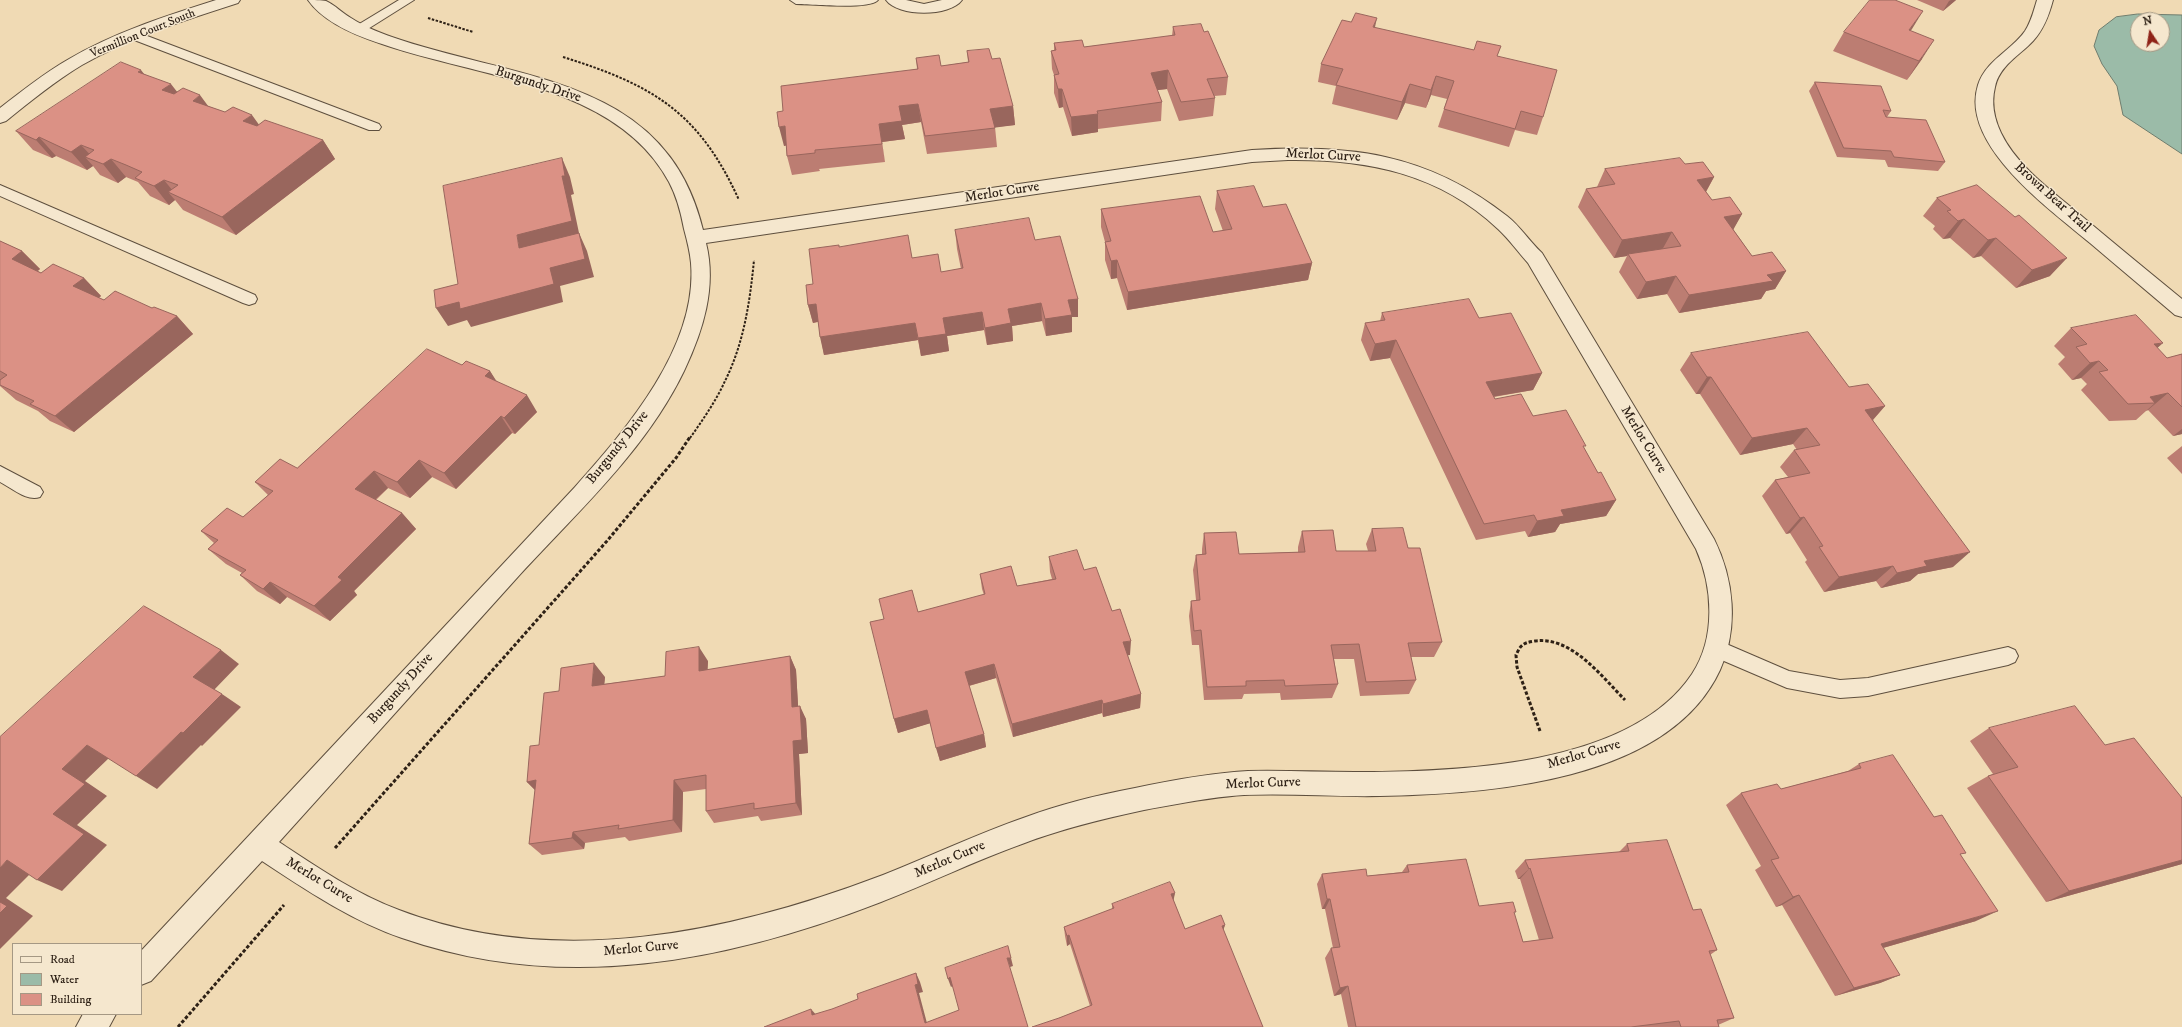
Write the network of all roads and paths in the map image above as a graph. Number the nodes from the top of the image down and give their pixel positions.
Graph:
1 (232, 0) edge
2 (316, 0) edge
3 (796, 0) edge
4 (872, 0) edge
5 (894, 0) edge
6 (954, 0) edge
7 (2045, 0) edge
8 (403, 3) edge
9 (358, 28) junction
10 (479, 34) dead end
11 (134, 35) junction
12 (556, 55) dead end
13 (0, 117) edge
14 (374, 127) dead end
15 (0, 190) edge
16 (751, 230) junction
17 (696, 238) junction
18 (249, 299) dead end
19 (2182, 310) edge
20 (0, 473) edge
21 (34, 492) dead end
22 (1717, 649) junction
23 (2008, 656) dead end
24 (1654, 728) junction
25 (1553, 765) junction
26 (260, 845) junction
27 (308, 876) junction
28 (142, 970) edge
29 (101, 1015) edge
30 (90, 1027) edge
31 (178, 1027) edge

1 - 11 street, Vermillion Court South
2 - 9 street, Burgundy Drive
3 - 4 lane
5 - 6 street
7 - 19 street, Brown Bear Trail
8 - 9 lane
8 - 10 path
9 - 17 street, Burgundy Drive
11 - 13 street, Vermillion Court South
11 - 14 lane
12 - 16 path
15 - 18 lane
16 - 17 street, Merlot Curve
16 - 22 street, Merlot Curve
16 - 27 path
17 - 26 street, Burgundy Drive
20 - 21 lane
22 - 23 lane
22 - 24 street, Merlot Curve
24 - 25 street, Merlot Curve
24 - 25 path
25 - 27 street, Merlot Curve
26 - 27 street, Merlot Curve
26 - 28 street, Burgundy Drive
27 - 31 path
29 - 30 street

